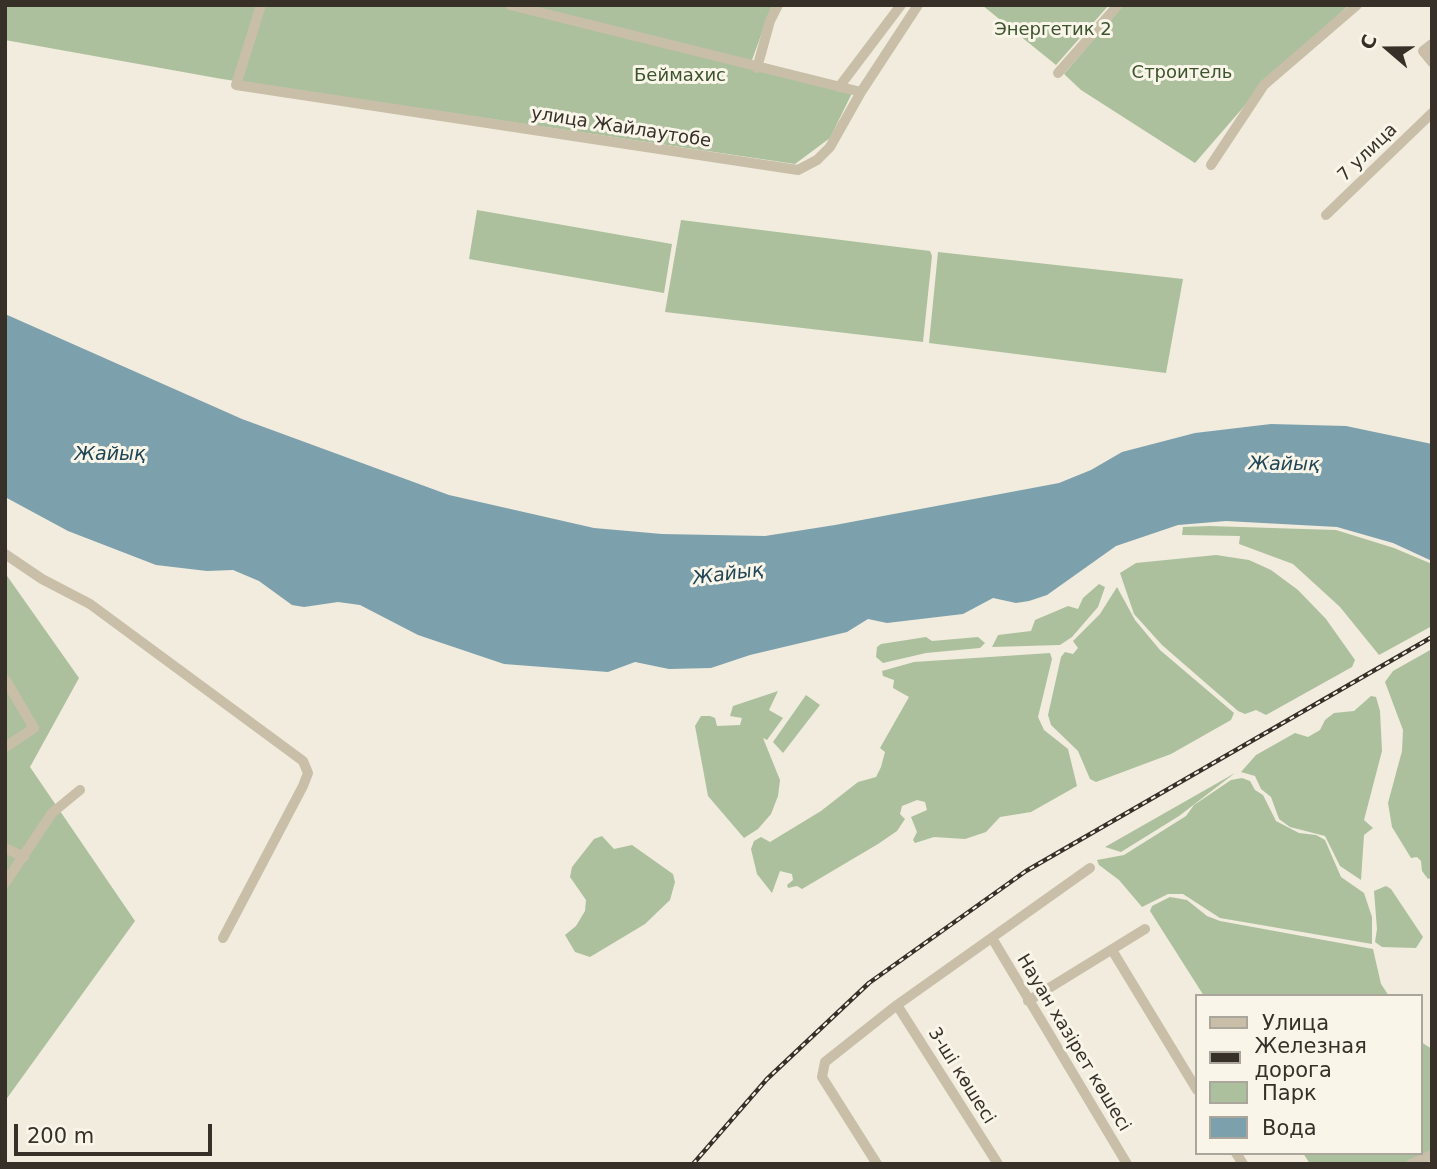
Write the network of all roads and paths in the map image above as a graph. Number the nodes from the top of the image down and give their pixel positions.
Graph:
1 (261, 5) edge
2 (510, 5) edge
3 (778, 5) edge
4 (901, 5) edge
5 (918, 5) edge
6 (1118, 5) edge
7 (1357, 5) edge
8 (1432, 44) edge
9 (1432, 62) edge
10 (757, 68) junction
11 (1059, 73) dead end
12 (839, 87) junction
13 (861, 92) junction
14 (1431, 115) edge
15 (1211, 166) dead end
16 (1326, 215) dead end
17 (5, 554) edge
18 (5, 679) edge
19 (5, 744) edge
20 (80, 790) dead end
21 (5, 848) edge
22 (24, 857) junction
23 (1090, 868) dead end
24 (5, 883) edge
25 (1144, 929) dead end
26 (223, 938) dead end
27 (992, 938) junction
28 (1112, 950) junction
29 (1028, 1001) junction
30 (897, 1004) junction
31 (1196, 1088) edge
32 (1432, 1155) edge
33 (877, 1164) edge
34 (998, 1164) edge
35 (1127, 1164) edge
36 (1411, 1164) edge

1 - 13 street, улица Жайлаутобе
2 - 10 street
3 - 10 street
4 - 12 street
5 - 13 street, улица Жайлаутобе
6 - 11 street
7 - 15 street
8 - 9 street
10 - 12 street
12 - 13 street
14 - 16 street, 7 улица
17 - 26 street
18 - 19 street
20 - 22 street
21 - 22 street
22 - 24 street
23 - 27 street
25 - 28 street
27 - 29 street, Науан хазірет көшесі
27 - 30 street
28 - 29 street
28 - 31 street
29 - 35 street, Науан хазірет көшесі
30 - 33 street
30 - 34 street, 3-шi көшесі
32 - 36 street

